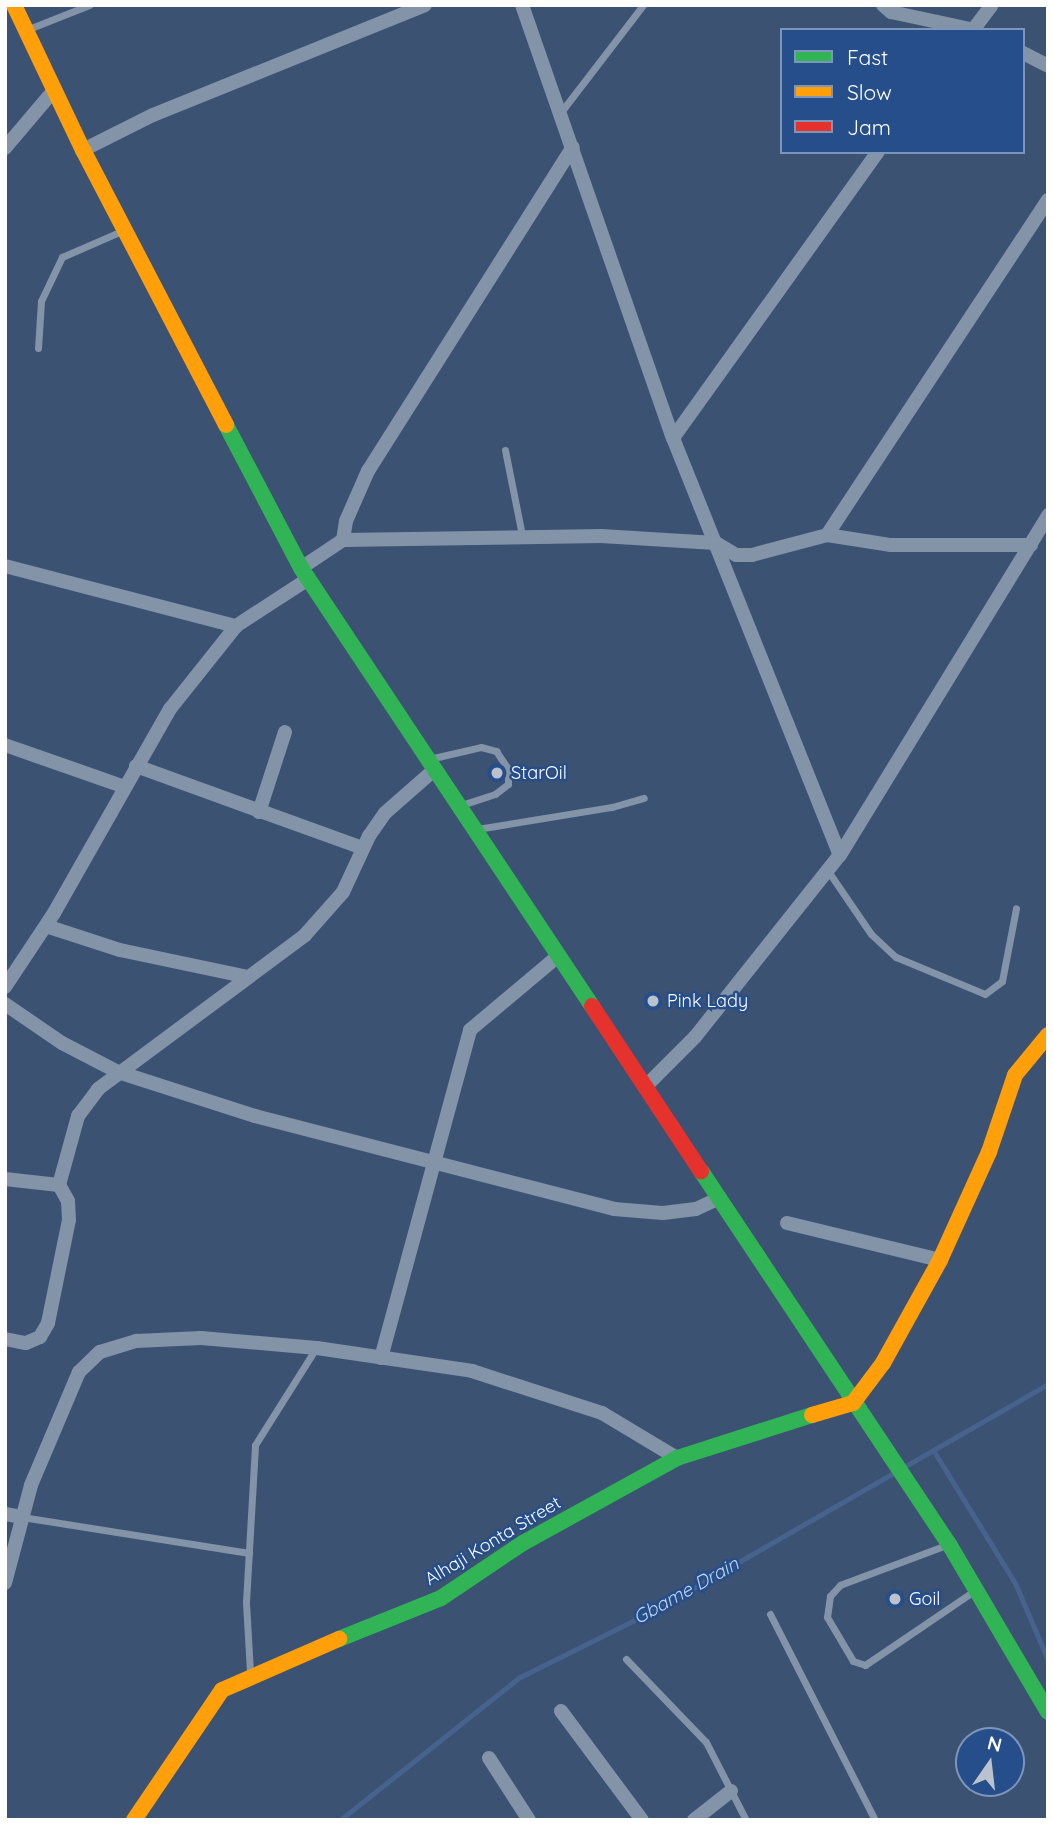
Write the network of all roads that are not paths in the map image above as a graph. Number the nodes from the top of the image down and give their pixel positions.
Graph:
1 (14, 5) edge
2 (89, 5) edge
3 (425, 5) edge
4 (522, 5) edge
5 (643, 5) edge
6 (883, 5) edge
7 (992, 5) edge
8 (964, 28) edge
9 (975, 28) edge
10 (26, 30) junction
11 (1025, 55) edge
12 (1048, 66) edge
13 (55, 89) junction
14 (561, 112) junction
15 (573, 147) junction
16 (5, 148) edge
17 (83, 150) junction
18 (877, 154) edge
19 (1048, 200) edge
20 (124, 230) junction
21 (38, 348) dead end
22 (673, 438) junction
23 (505, 450) dead end
24 (1048, 515) edge
25 (522, 535) junction
26 (827, 535) junction
27 (343, 540) junction
28 (716, 543) junction
29 (1031, 545) junction
30 (5, 566) edge
31 (304, 574) junction
32 (236, 626) junction
33 (285, 732) dead end
34 (5, 745) edge
35 (136, 766) junction
36 (429, 766) junction
37 (122, 786) junction
38 (644, 798) dead end
39 (457, 807) junction
40 (259, 812) junction
41 (472, 830) junction
42 (363, 848) junction
43 (839, 855) junction
44 (828, 871) junction
45 (1016, 908) dead end
46 (46, 926) junction
47 (557, 957) junction
48 (248, 977) junction
49 (5, 987) edge
50 (5, 1004) edge
51 (1048, 1035) edge
52 (118, 1072) junction
53 (645, 1087) junction
54 (436, 1164) junction
55 (5, 1179) edge
56 (59, 1185) junction
57 (720, 1198) junction
58 (787, 1223) dead end
59 (940, 1260) junction
60 (5, 1339) edge
61 (317, 1348) junction
62 (381, 1358) junction
63 (853, 1403) junction
64 (677, 1458) junction
65 (5, 1514) edge
66 (22, 1517) junction
67 (949, 1544) junction
68 (249, 1553) junction
69 (5, 1583) edge
70 (978, 1589) junction
71 (770, 1614) dead end
72 (626, 1659) dead end
73 (250, 1675) junction
74 (561, 1711) dead end
75 (1048, 1712) edge
76 (489, 1758) dead end
77 (731, 1791) junction
78 (134, 1820) edge
79 (530, 1820) edge
80 (642, 1820) edge
81 (694, 1820) edge
82 (746, 1820) edge
83 (875, 1820) edge

1 - 10 main road
2 - 10 lane
3 - 17 street
4 - 14 street
5 - 14 lane
6 - 8 street
7 - 9 street
10 - 13 main road
11 - 12 street
13 - 16 street
13 - 17 main road
14 - 15 street
15 - 22 street
15 - 27 street
17 - 20 main road
18 - 22 street
19 - 26 street
20 - 21 lane
20 - 31 main road
22 - 28 street
23 - 25 lane
24 - 29 street
25 - 27 street
25 - 28 street
26 - 28 street
26 - 29 street
27 - 31 street
28 - 43 street
29 - 43 street
30 - 32 street
31 - 32 street
31 - 36 main road
32 - 35 street
33 - 40 street
34 - 37 street
35 - 37 street
35 - 40 street
36 - 39 main road
36 - 39 lane
36 - 42 street
37 - 46 street
38 - 41 lane
39 - 41 main road
40 - 42 street
41 - 47 main road
42 - 48 street
43 - 44 street
44 - 45 lane
44 - 53 street
46 - 48 street
46 - 49 street
47 - 53 main road
47 - 54 street
48 - 52 street
50 - 52 street
51 - 59 main road
52 - 54 street
52 - 56 street
53 - 57 main road
54 - 57 street
54 - 62 street
55 - 56 street
56 - 60 street
57 - 63 main road
58 - 59 street
59 - 63 main road
61 - 62 street
61 - 66 street
61 - 68 lane
62 - 64 street
63 - 64 main road, Alhaji Konta Street
63 - 67 main road
64 - 73 main road, Alhaji Konta Street
65 - 66 street
66 - 68 lane
66 - 69 street
67 - 70 main road
67 - 70 lane
68 - 73 lane
70 - 75 main road
71 - 83 lane
72 - 77 lane
73 - 78 main road, Alhaji Konta Street
74 - 80 street
76 - 79 street
77 - 81 street
77 - 82 lane

